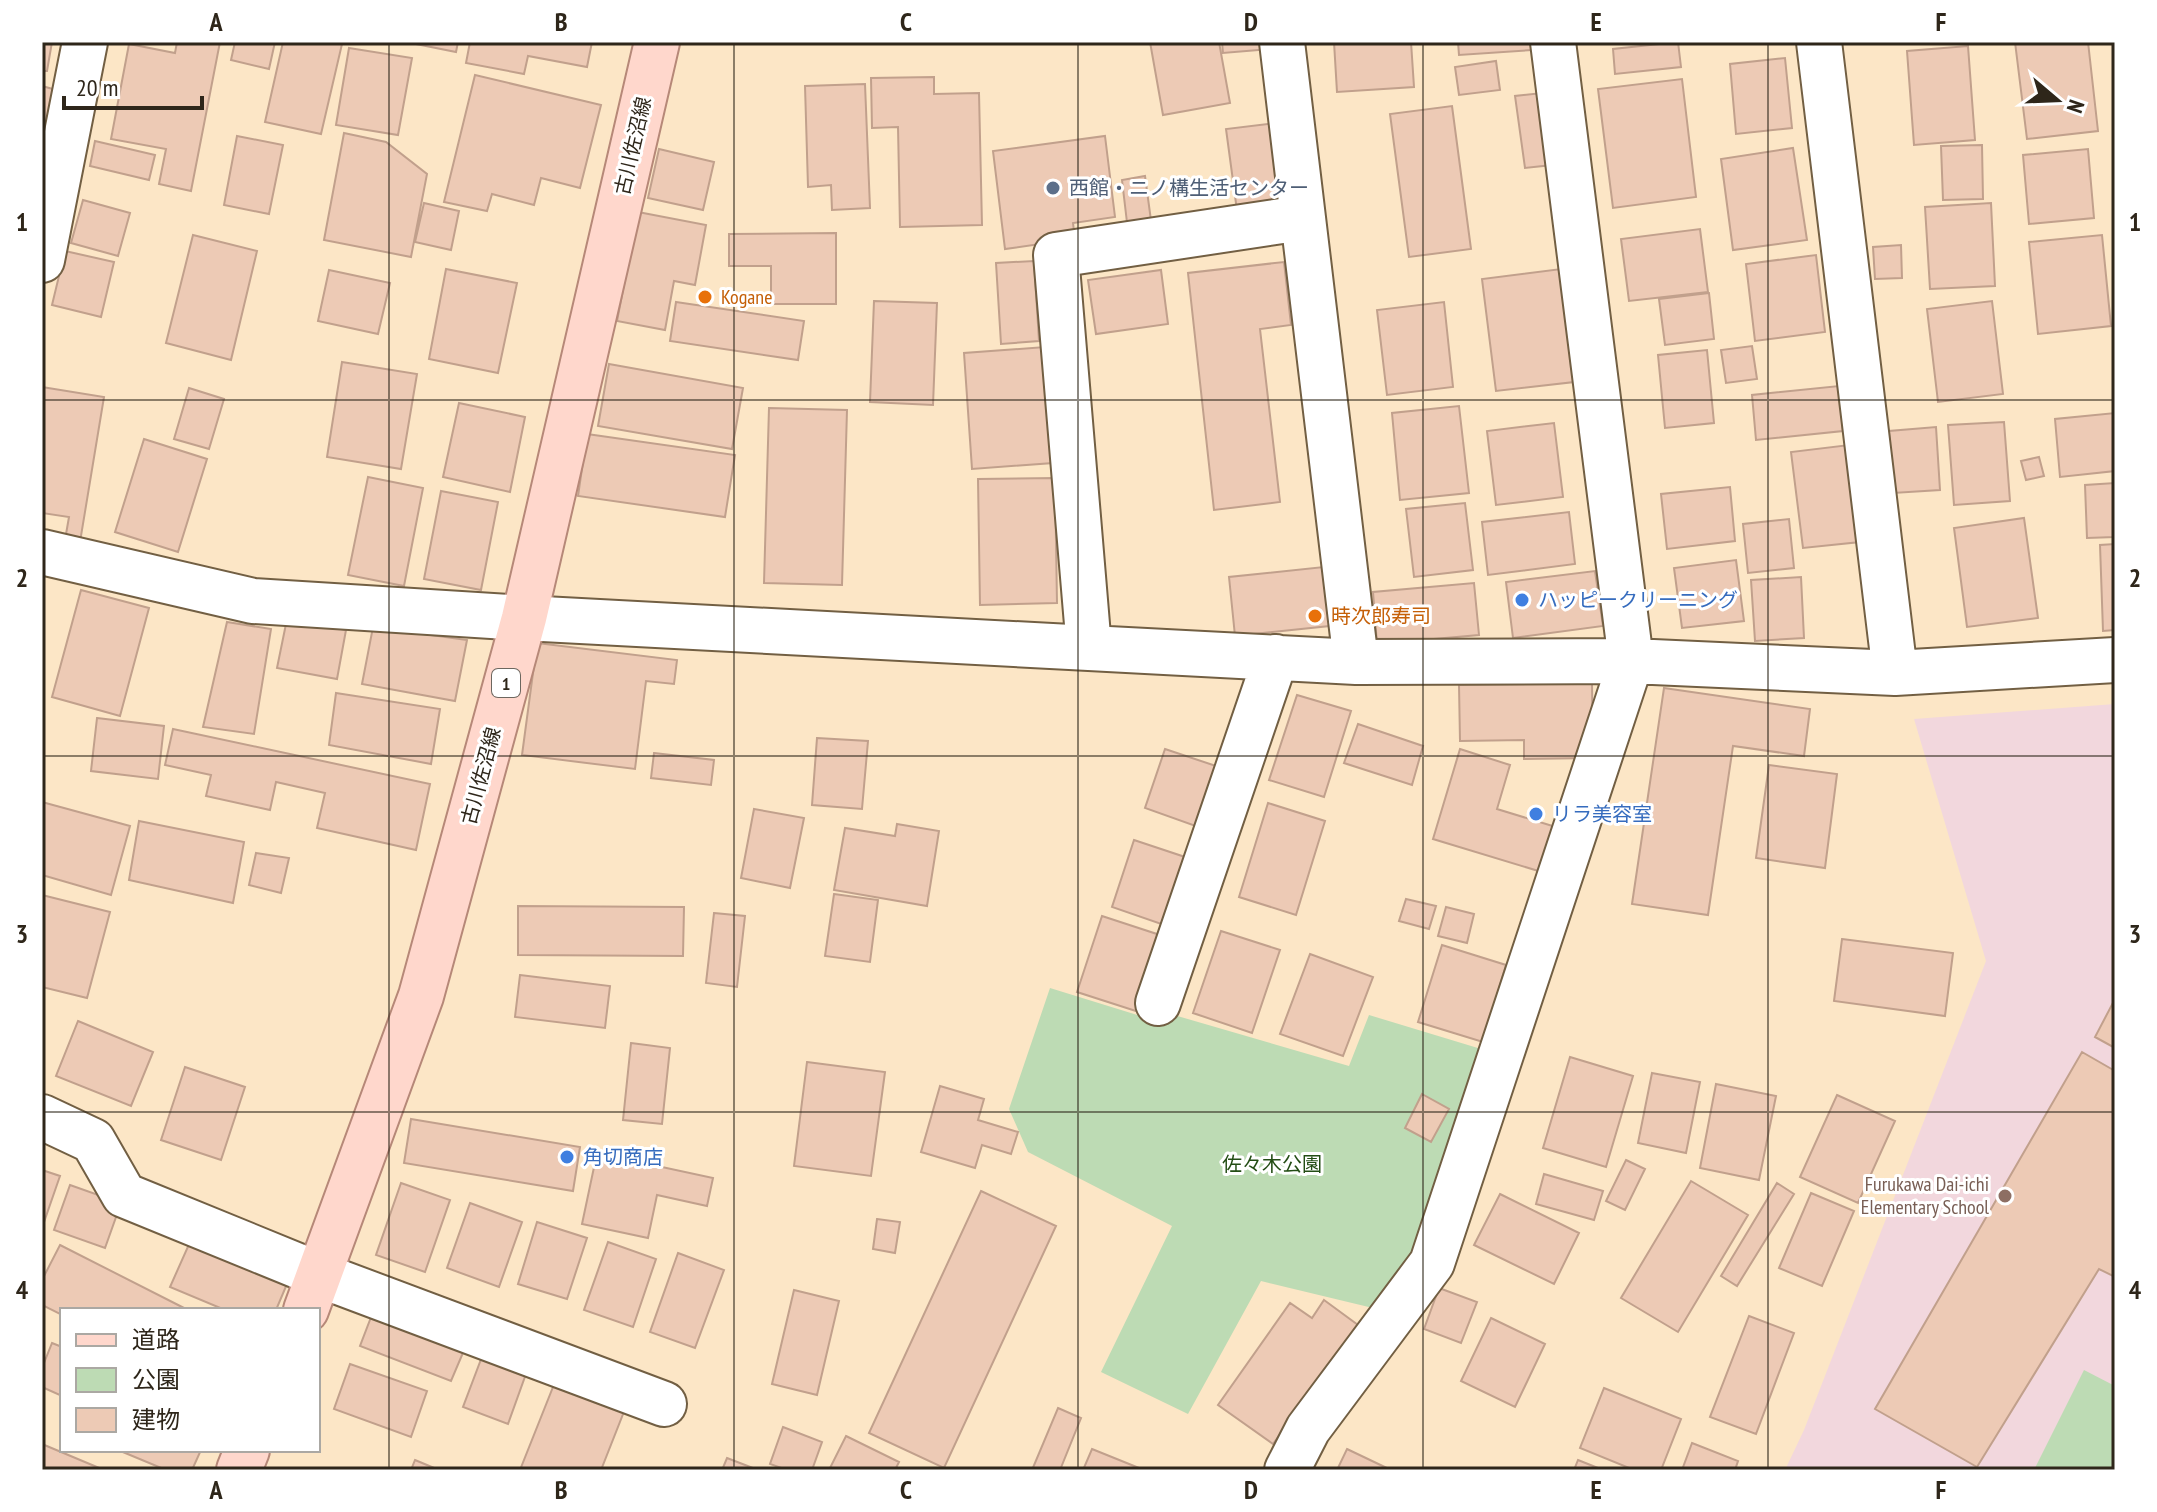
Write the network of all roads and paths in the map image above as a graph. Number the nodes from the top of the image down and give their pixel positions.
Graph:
1 (85, 42) edge
2 (657, 42) edge
3 (1282, 42) edge
4 (1553, 42) edge
5 (1819, 42) edge
6 (1302, 218) junction
7 (42, 260) edge
8 (42, 552) edge
9 (524, 618) junction
10 (1089, 648) junction
11 (1276, 657) junction
12 (2115, 660) edge
13 (1631, 661) junction
14 (1356, 662) junction
15 (1895, 673) junction
16 (1158, 1003) dead end
17 (42, 1117) edge
18 (313, 1292) edge
19 (664, 1404) dead end
20 (1287, 1470) edge

1 - 7 street
2 - 9 main road, 古川佐沼線 / 1
3 - 6 street
4 - 13 street
5 - 15 street
6 - 10 street
6 - 14 street
8 - 9 street
9 - 10 street
9 - 18 main road, 古川佐沼線 / 1
10 - 11 street
11 - 14 street
11 - 16 street
12 - 15 street
13 - 14 street
13 - 15 street
13 - 20 street
17 - 18 street
18 - 19 street

